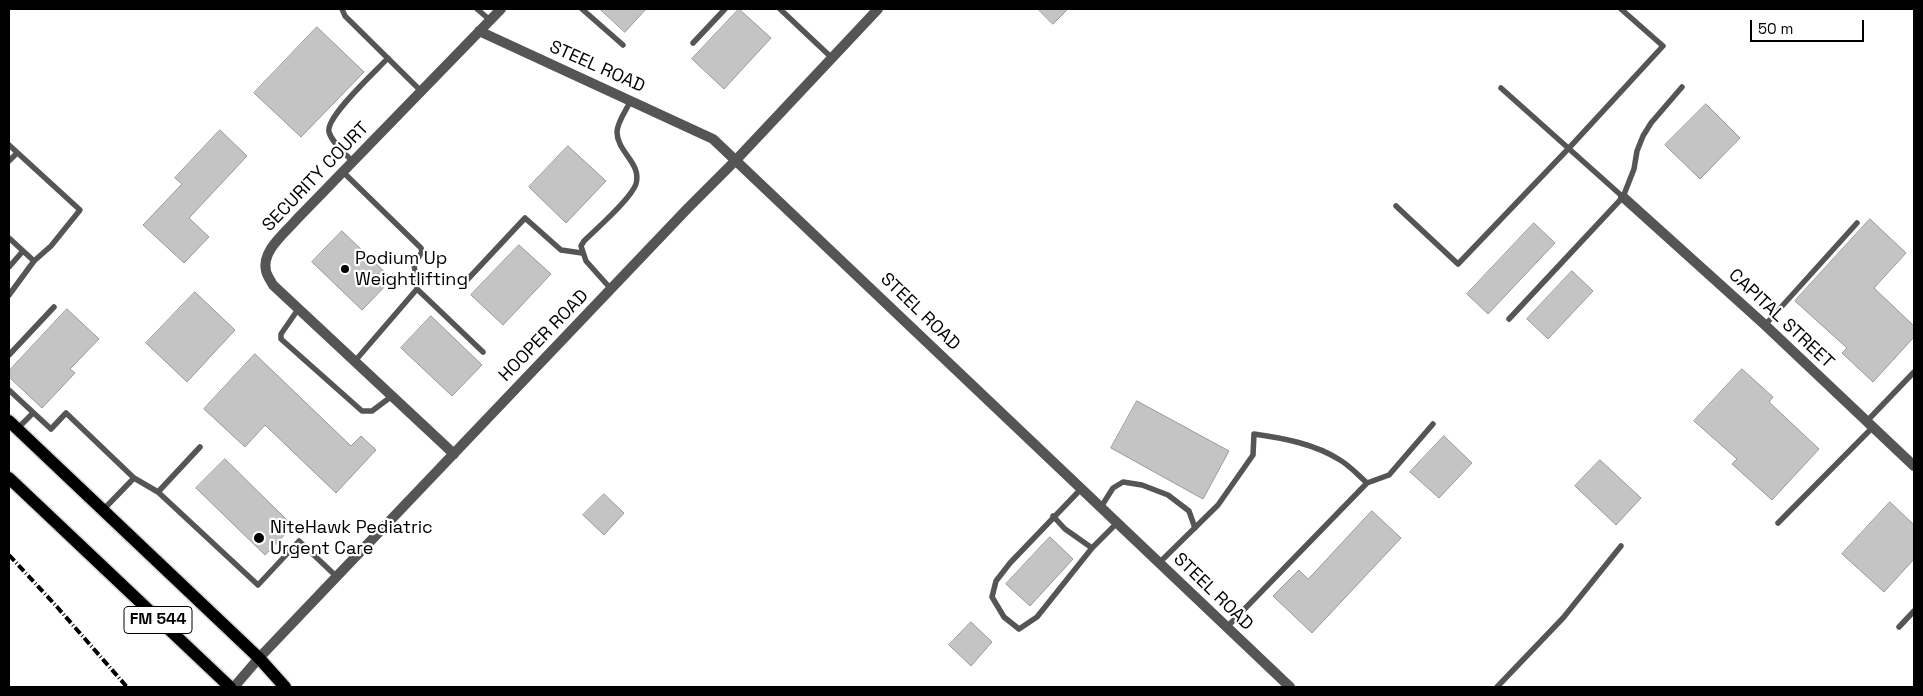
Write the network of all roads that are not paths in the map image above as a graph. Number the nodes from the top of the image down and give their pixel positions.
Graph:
1 (342, 9) edge
2 (477, 9) edge
3 (501, 9) edge
4 (582, 9) edge
5 (725, 9) edge
6 (780, 9) edge
7 (878, 9) edge
8 (1621, 9) edge
9 (490, 20) junction
10 (479, 31) junction
11 (693, 44) dead end
12 (623, 45) dead end
13 (388, 58) junction
14 (832, 58) junction
15 (1501, 88) dead end
16 (1682, 88) dead end
17 (422, 91) junction
18 (631, 100) junction
19 (9, 145) edge
20 (1568, 148) junction
21 (17, 152) junction
22 (736, 160) junction
23 (9, 161) edge
24 (353, 162) junction
25 (343, 172) junction
26 (1623, 197) junction
27 (1396, 206) dead end
28 (1856, 223) dead end
29 (9, 238) edge
30 (23, 251) junction
31 (582, 253) junction
32 (34, 262) junction
33 (9, 267) edge
34 (467, 280) dead end
35 (417, 289) junction
36 (612, 289) junction
37 (9, 295) edge
38 (54, 307) dead end
39 (299, 308) junction
40 (1510, 320) dead end
41 (1764, 325) junction
42 (484, 352) dead end
43 (9, 355) edge
44 (355, 361) junction
45 (1914, 372) edge
46 (9, 390) edge
47 (392, 396) junction
48 (33, 413) junction
49 (1433, 424) dead end
50 (1870, 424) junction
51 (13, 425) edge
52 (200, 447) dead end
53 (454, 454) junction
54 (1914, 466) edge
55 (9, 478) edge
56 (134, 478) junction
57 (1367, 482) junction
58 (1081, 488) junction
59 (158, 492) junction
60 (1100, 507) junction
61 (103, 510) junction
62 (1053, 516) junction
63 (1117, 523) junction
64 (1778, 523) dead end
65 (1195, 528) junction
66 (1621, 546) dead end
67 (1092, 548) junction
68 (1159, 563) junction
69 (337, 576) junction
70 (1914, 611) edge
71 (1899, 627) dead end
72 (1227, 628) junction
73 (259, 658) junction
74 (232, 687) edge
75 (285, 687) edge
76 (1290, 687) edge
77 (1497, 687) edge

1 - 13 lane
2 - 9 lane
3 - 9 street, SECURITY COURT
4 - 12 lane
5 - 11 lane
6 - 14 lane
7 - 14 street, HOOPER ROAD
8 - 20 lane
9 - 10 street, SECURITY COURT
10 - 17 street, SECURITY COURT
10 - 18 street, STEEL ROAD
13 - 17 lane
13 - 24 lane
14 - 22 street, HOOPER ROAD
15 - 20 lane
16 - 26 lane
17 - 24 street, SECURITY COURT
18 - 22 street, STEEL ROAD
18 - 31 lane
19 - 21 lane
20 - 26 lane
20 - 27 lane
21 - 23 lane
21 - 32 lane
22 - 36 street, HOOPER ROAD
22 - 58 street, STEEL ROAD
24 - 25 street, SECURITY COURT
25 - 35 lane
25 - 39 street, SECURITY COURT
26 - 40 lane
26 - 41 street, CAPITAL STREET
28 - 41 lane
29 - 30 lane
30 - 32 lane
30 - 33 lane
31 - 34 lane
31 - 36 lane
32 - 37 lane
35 - 42 lane
35 - 44 lane
36 - 53 street, HOOPER ROAD
38 - 43 lane
39 - 44 street, SECURITY COURT
39 - 47 lane
41 - 50 street, CAPITAL STREET
44 - 47 street, SECURITY COURT
45 - 50 lane
46 - 48 lane
47 - 53 street, SECURITY COURT
48 - 51 lane
48 - 56 lane
49 - 57 lane
50 - 54 street, CAPITAL STREET
50 - 64 lane
51 - 61 main road, FM 544 / FM 544
52 - 59 lane
53 - 69 street, HOOPER ROAD
55 - 74 main road, FM 544 / FM 544
56 - 59 lane
56 - 61 lane
57 - 65 lane
57 - 72 lane
58 - 60 street, STEEL ROAD
58 - 62 lane
59 - 69 lane
60 - 63 street, STEEL ROAD
60 - 65 lane
61 - 73 main road, FM 544 / FM 544
62 - 67 lane
62 - 67 lane
63 - 67 lane
63 - 68 street, STEEL ROAD
65 - 68 lane
66 - 77 lane
68 - 72 street, STEEL ROAD
69 - 73 street, HOOPER ROAD
70 - 71 lane
72 - 76 street, STEEL ROAD
73 - 74 street, HOOPER ROAD
73 - 75 main road, FM 544 / FM 544

